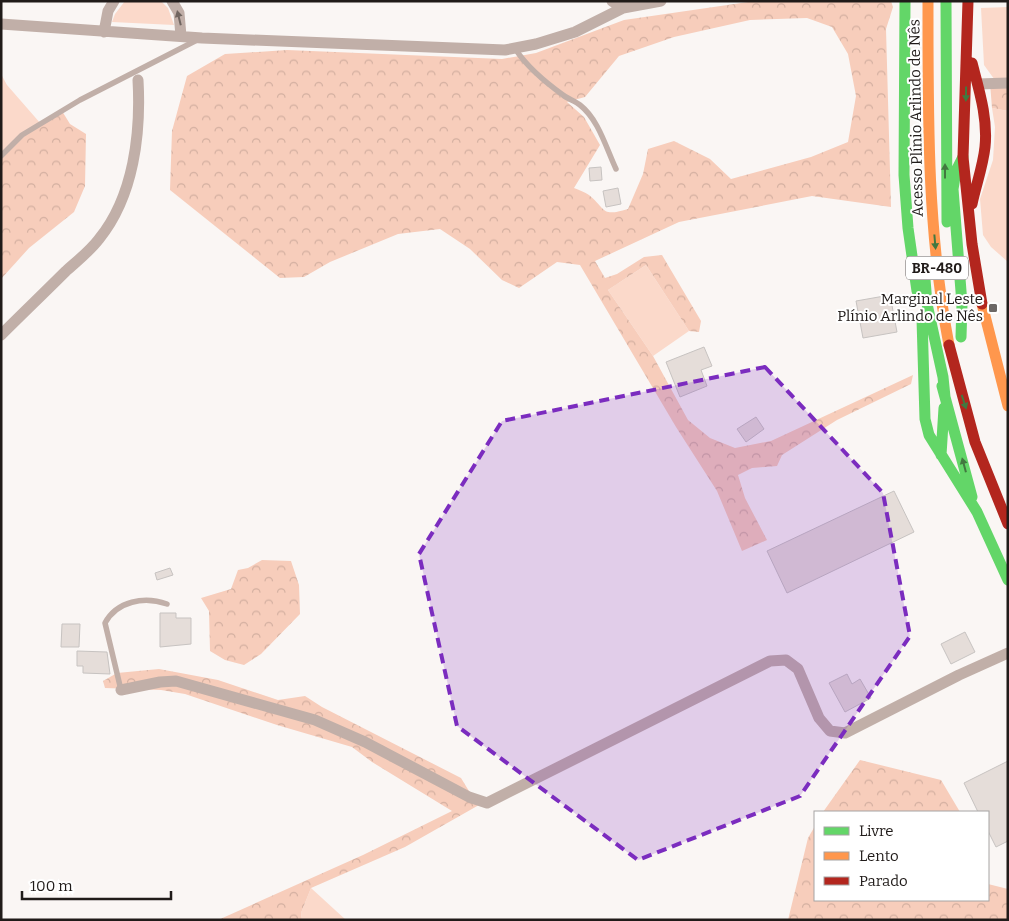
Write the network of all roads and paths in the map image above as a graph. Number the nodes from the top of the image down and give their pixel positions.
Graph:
1 (114, 1) edge
2 (172, 1) edge
3 (612, 1) edge
4 (661, 1) edge
5 (905, 1) edge
6 (928, 1) edge
7 (946, 1) edge
8 (968, 1) edge
9 (624, 8) junction
10 (1, 24) edge
11 (104, 32) junction
12 (182, 36) junction
13 (202, 38) junction
14 (967, 46) junction
15 (516, 50) junction
16 (138, 80) dead end
17 (1008, 83) edge
18 (978, 84) junction
19 (983, 109) junction
20 (1, 156) edge
21 (963, 157) junction
22 (616, 169) dead end
23 (930, 181) junction
24 (969, 215) junction
25 (1, 335) edge
26 (924, 336) junction
27 (945, 397) junction
28 (1008, 406) edge
29 (942, 458) junction
30 (1002, 476) dead end
31 (1008, 491) edge
32 (976, 512) junction
33 (1008, 524) edge
34 (1008, 580) edge
35 (167, 604) dead end
36 (1008, 653) edge
37 (121, 690) joint

1 - 11 street
12 -> 2 street
3 - 9 street
4 - 9 street
5 - 26 main road
6 - 23 main road, Acesso Plínio Arlindo de Nês / BR-480
21 -> 7 main road, Acesso Plínio Arlindo de Nês / BR-480
8 - 14 main road
9 - 15 street
10 - 11 street
11 - 12 street
12 - 13 street
13 - 15 street
13 - 20 lane
14 - 18 main road
14 -> 21 main road
15 - 22 lane
16 - 25 street
17 - 18 street
18 - 19 main road
19 - 21 main road
19 - 24 main road
21 - 24 main road
23 - 27 main road
23 -> 33 main road, Acesso Plínio Arlindo de Nês / BR-480
24 - 28 main road
26 - 27 main road
26 - 29 main road
27 - 29 main road
32 -> 27 main road
29 - 32 main road
30 - 31 main road
32 - 34 main road
35 - 37 lane
36 - 37 street

